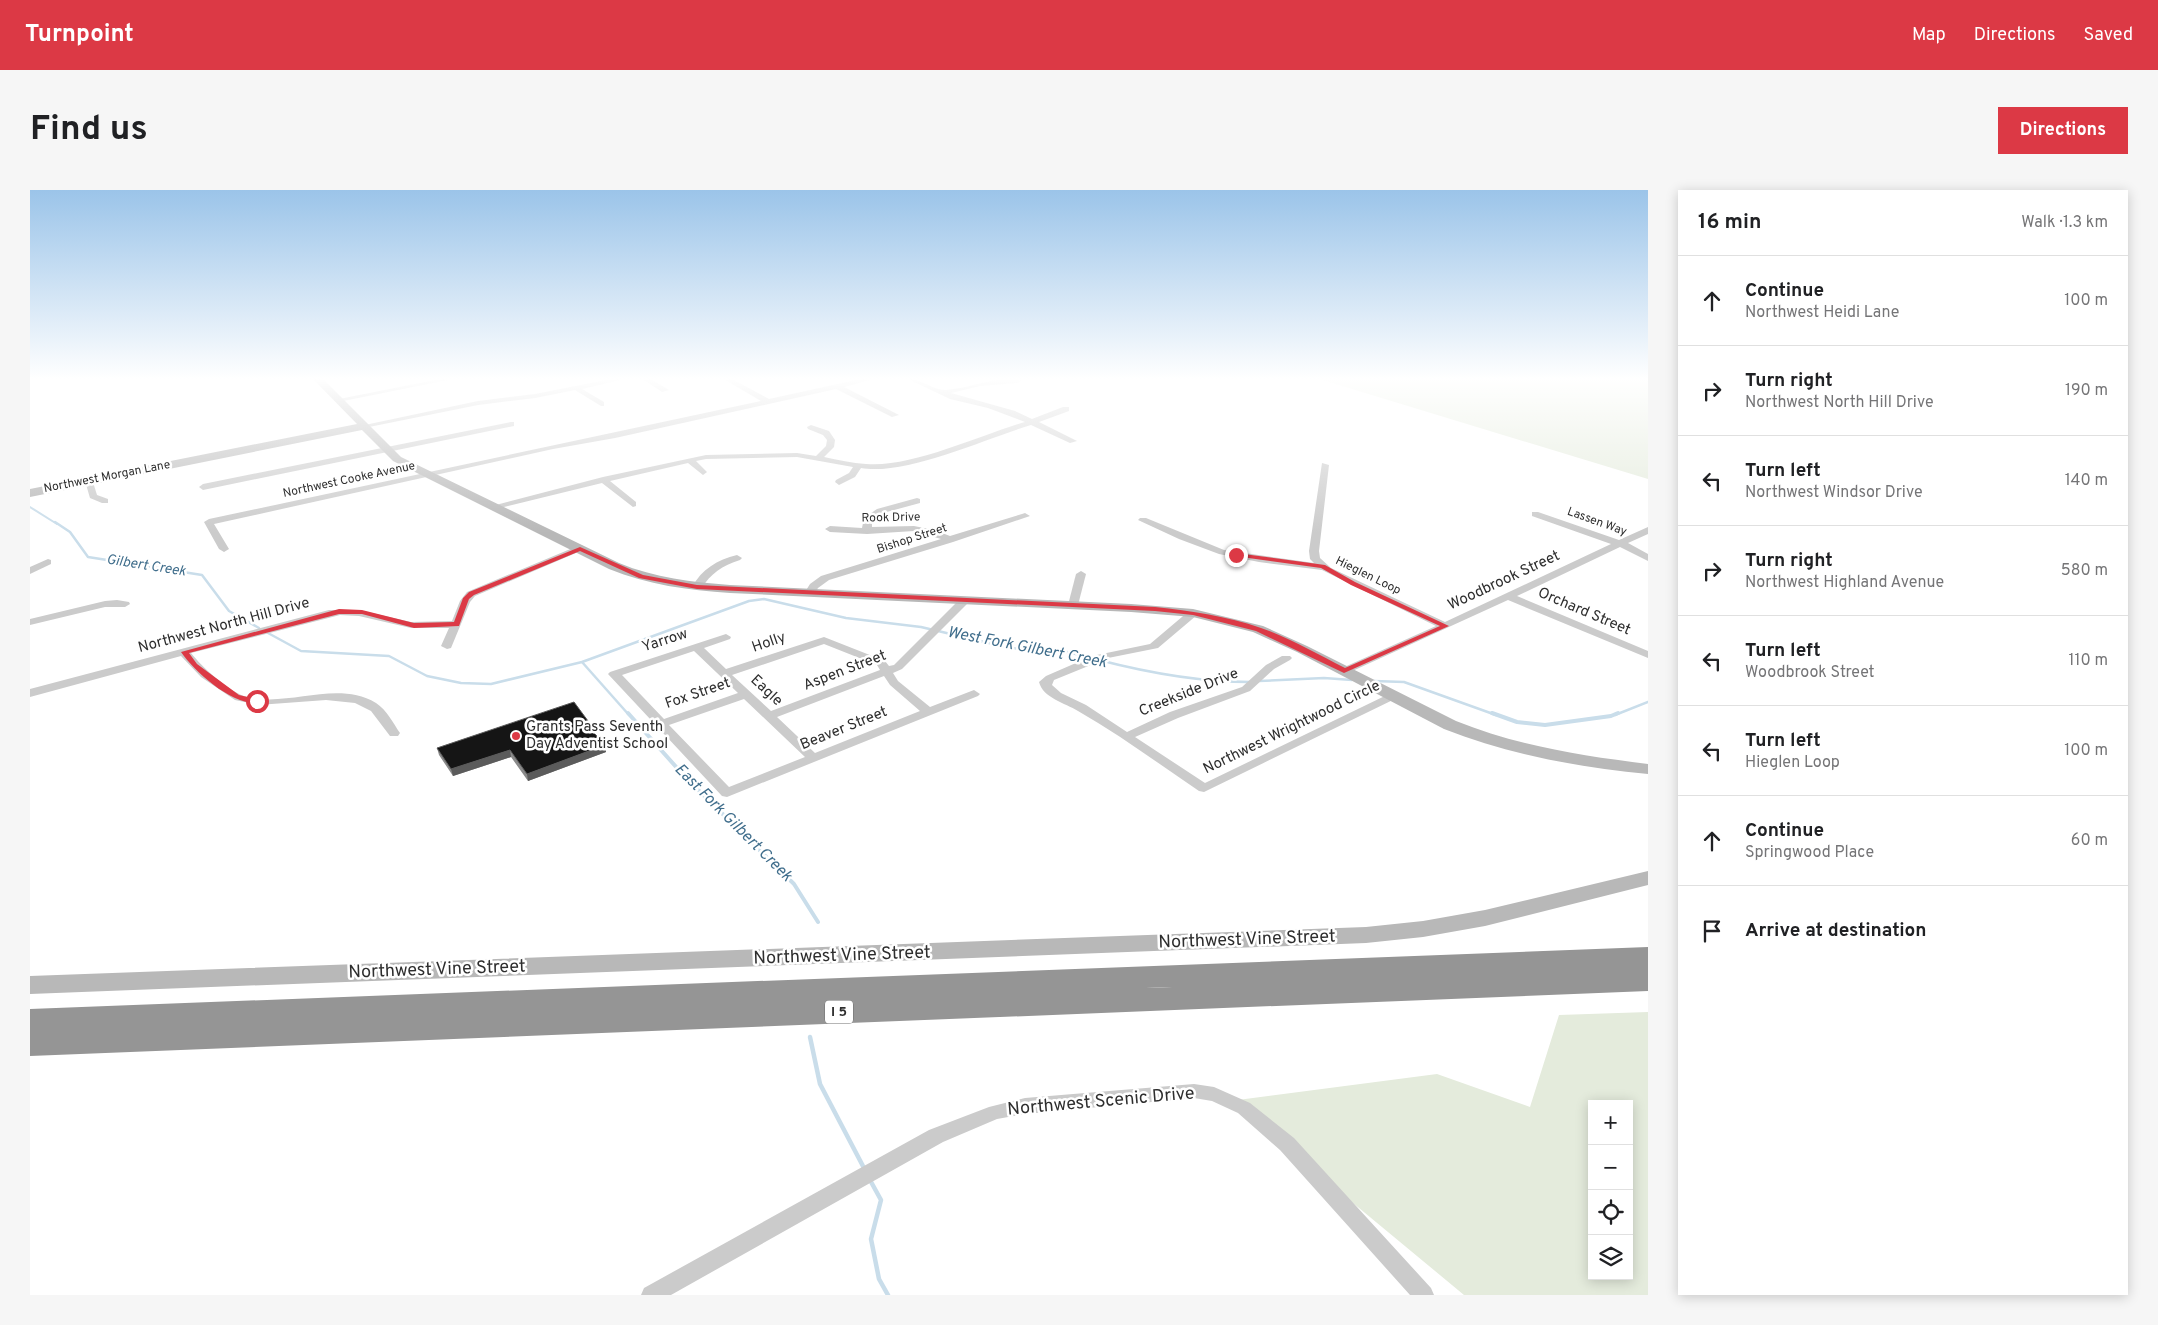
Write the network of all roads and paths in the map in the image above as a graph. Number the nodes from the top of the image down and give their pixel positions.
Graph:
1 (346, 430) edge
2 (367, 430) edge
3 (484, 430) edge
4 (640, 430) edge
5 (817, 430) edge
6 (1007, 430) edge
7 (1048, 430) edge
8 (1072, 441) dead end
9 (386, 449) junction
10 (819, 458) junction
11 (690, 460) junction
12 (1325, 465) dead end
13 (858, 466) junction
14 (703, 472) dead end
15 (429, 475) junction
16 (603, 480) junction
17 (88, 481) junction
18 (839, 482) dead end
19 (203, 487) dead end
20 (30, 493) edge
21 (105, 501) dead end
22 (917, 501) dead end
23 (634, 504) dead end
24 (496, 506) junction
25 (1535, 514) dead end
26 (1026, 516) dead end
27 (1143, 520) dead end
28 (830, 529) dead end
29 (1648, 530) edge
30 (867, 531) junction
31 (950, 540) junction
32 (1620, 544) junction
33 (580, 548) junction
34 (224, 549) dead end
35 (737, 558) dead end
36 (1648, 558) edge
37 (48, 562) dead end
38 (1322, 567) junction
39 (30, 570) edge
40 (1082, 574) dead end
41 (697, 587) junction
42 (810, 592) junction
43 (1508, 596) junction
44 (965, 600) junction
45 (124, 604) dead end
46 (1073, 605) junction
47 (1193, 613) junction
48 (30, 622) edge
49 (456, 624) junction
50 (1445, 626) junction
51 (726, 638) dead end
52 (447, 646) dead end
53 (696, 647) junction
54 (184, 652) junction
55 (1648, 655) edge
56 (1286, 658) dead end
57 (1344, 671) junction
58 (888, 672) junction
59 (724, 674) junction
60 (30, 693) edge
61 (746, 694) junction
62 (974, 694) dead end
63 (1395, 696) junction
64 (928, 712) junction
65 (769, 716) junction
66 (662, 724) junction
67 (394, 733) dead end
68 (1126, 736) junction
69 (814, 758) junction
70 (1648, 768) edge
71 (1648, 878) edge
72 (1648, 958) edge
73 (1648, 980) edge
74 (30, 985) edge
75 (30, 1021) edge
76 (30, 1044) edge
77 (651, 1295) edge
78 (1424, 1295) edge

1 - 17 main road, Northwest Morgan Lane
2 - 9 main road
3 - 9 street
4 - 15 street, Northwest Cooke Avenue
5 - 10 street
6 - 13 street
7 - 8 street
9 - 15 main road
9 - 19 street
10 - 11 street
10 - 13 street
11 - 14 street
11 - 16 street
12 - 38 street, Hieglen Loop
13 - 18 street
15 - 24 main road
15 - 34 street, Northwest Cooke Avenue
16 - 23 street
16 - 24 street
17 - 20 main road, Northwest Morgan Lane
17 - 21 street
22 - 30 street
24 - 33 main road
25 - 32 street, Lassen Way
26 - 31 street, Bishop Street
27 - 38 street
28 - 30 street, Rook Drive
29 - 32 street, Woodbrook Street
30 - 31 street, Rook Drive
31 - 42 street, Bishop Street
32 - 36 street, Lassen Way
32 - 43 street, Woodbrook Street
33 - 41 main road
33 - 49 street
35 - 41 street
37 - 39 street
38 - 50 street, Hieglen Loop
40 - 46 street
41 - 42 main road
42 - 44 main road
43 - 50 street, Woodbrook Street
43 - 55 street, Orchard Street
44 - 46 main road
44 - 58 street, Aspen Street
45 - 48 street
46 - 47 main road
47 - 57 main road
47 - 68 street, Northwest Wrightwood Circle
49 - 52 street
49 - 54 street, Northwest North Hill Drive
50 - 57 street, Woodbrook Street
51 - 53 street, Yarrow
53 - 59 street, Eagle
53 - 66 street, Yarrow
54 - 60 street, Northwest North Hill Drive
54 - 67 street
56 - 68 street, Creekside Drive
57 - 63 main road
58 - 59 street, Holly
58 - 64 street
58 - 65 street, Aspen Street
59 - 61 street, Eagle
61 - 65 street, Eagle
61 - 66 street, Fox Street
62 - 64 street, Beaver Street
63 - 68 street, Northwest Wrightwood Circle
63 - 70 main road
64 - 69 street, Beaver Street
65 - 69 street, Eagle
66 - 69 street, Beaver Street
71 - 74 main road, Northwest Vine Street
72 - 75 highway, I 5
73 - 76 highway, I 5
77 - 78 street, Northwest Scenic Drive

